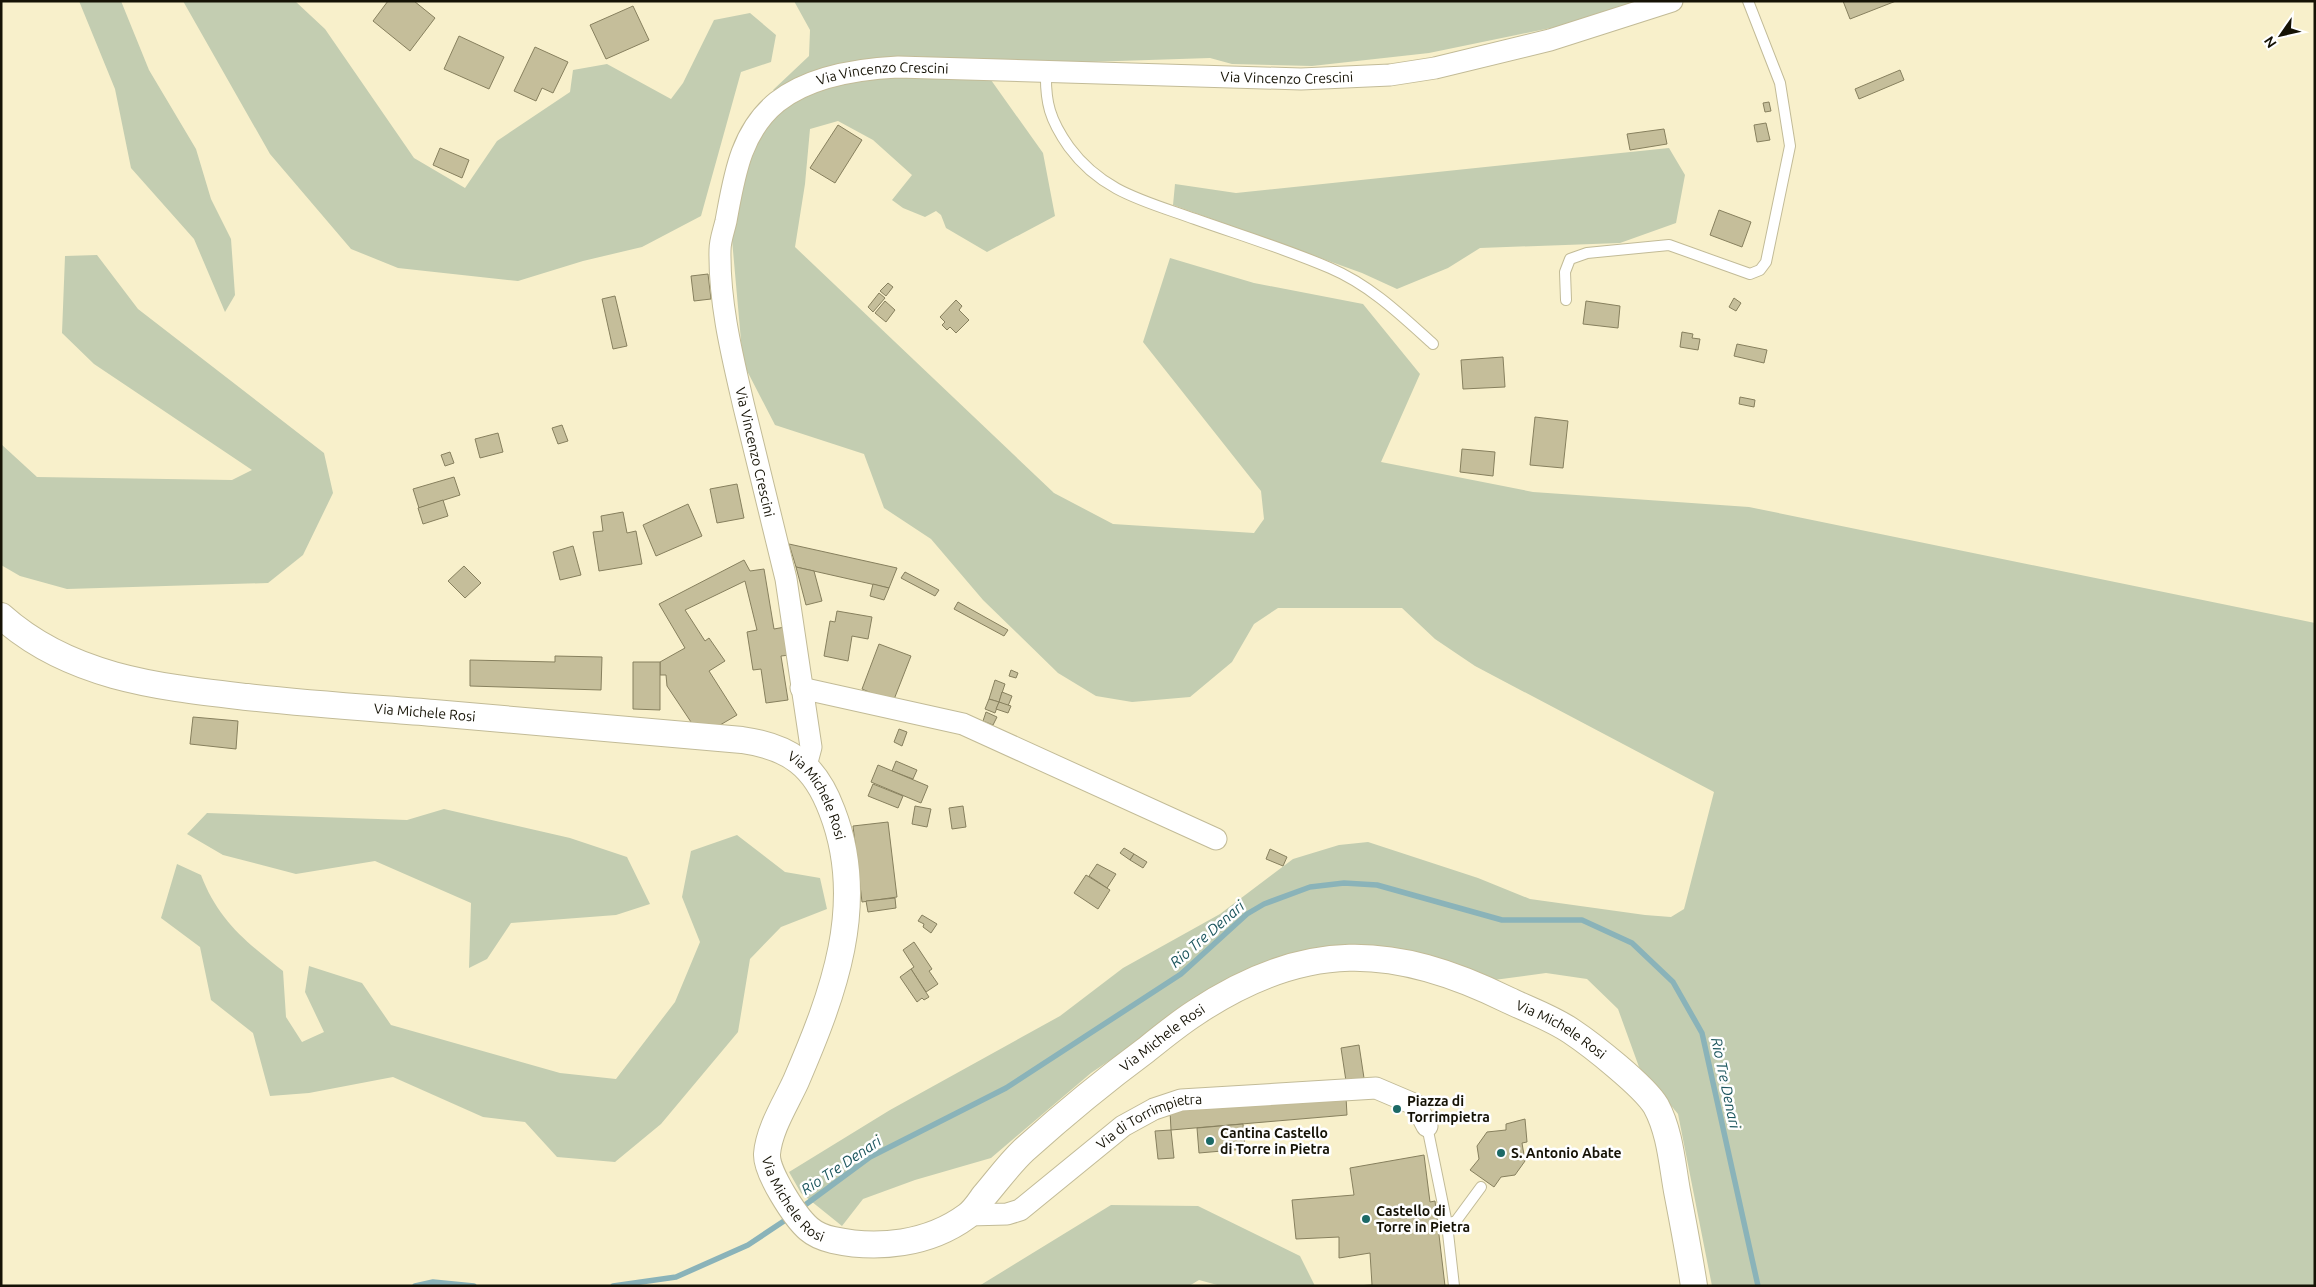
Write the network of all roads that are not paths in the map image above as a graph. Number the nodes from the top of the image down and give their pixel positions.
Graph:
1 (1672, 1) edge
2 (1748, 1) edge
3 (1046, 70) junction
4 (1566, 300) dead end
5 (1433, 344) dead end
6 (1, 616) edge
7 (801, 688) junction
8 (806, 766) junction
9 (1216, 840) dead end
10 (1426, 1126) joint
11 (1481, 1187) dead end
12 (969, 1215) junction
13 (1447, 1224) junction
14 (1454, 1286) edge
15 (1694, 1286) edge

1 - 3 street, Via Vincenzo Crescini
2 - 4 lane
3 - 5 lane
3 - 7 street, Via Vincenzo Crescini
6 - 8 street, Via Michele Rosi
7 - 8 street, Via Vincenzo Crescini
7 - 9 street
8 - 12 street, Via Michele Rosi
10 - 12 street, Via di Torrimpietra
10 - 13 lane
11 - 13 lane
12 - 15 street, Via Michele Rosi
13 - 14 lane

